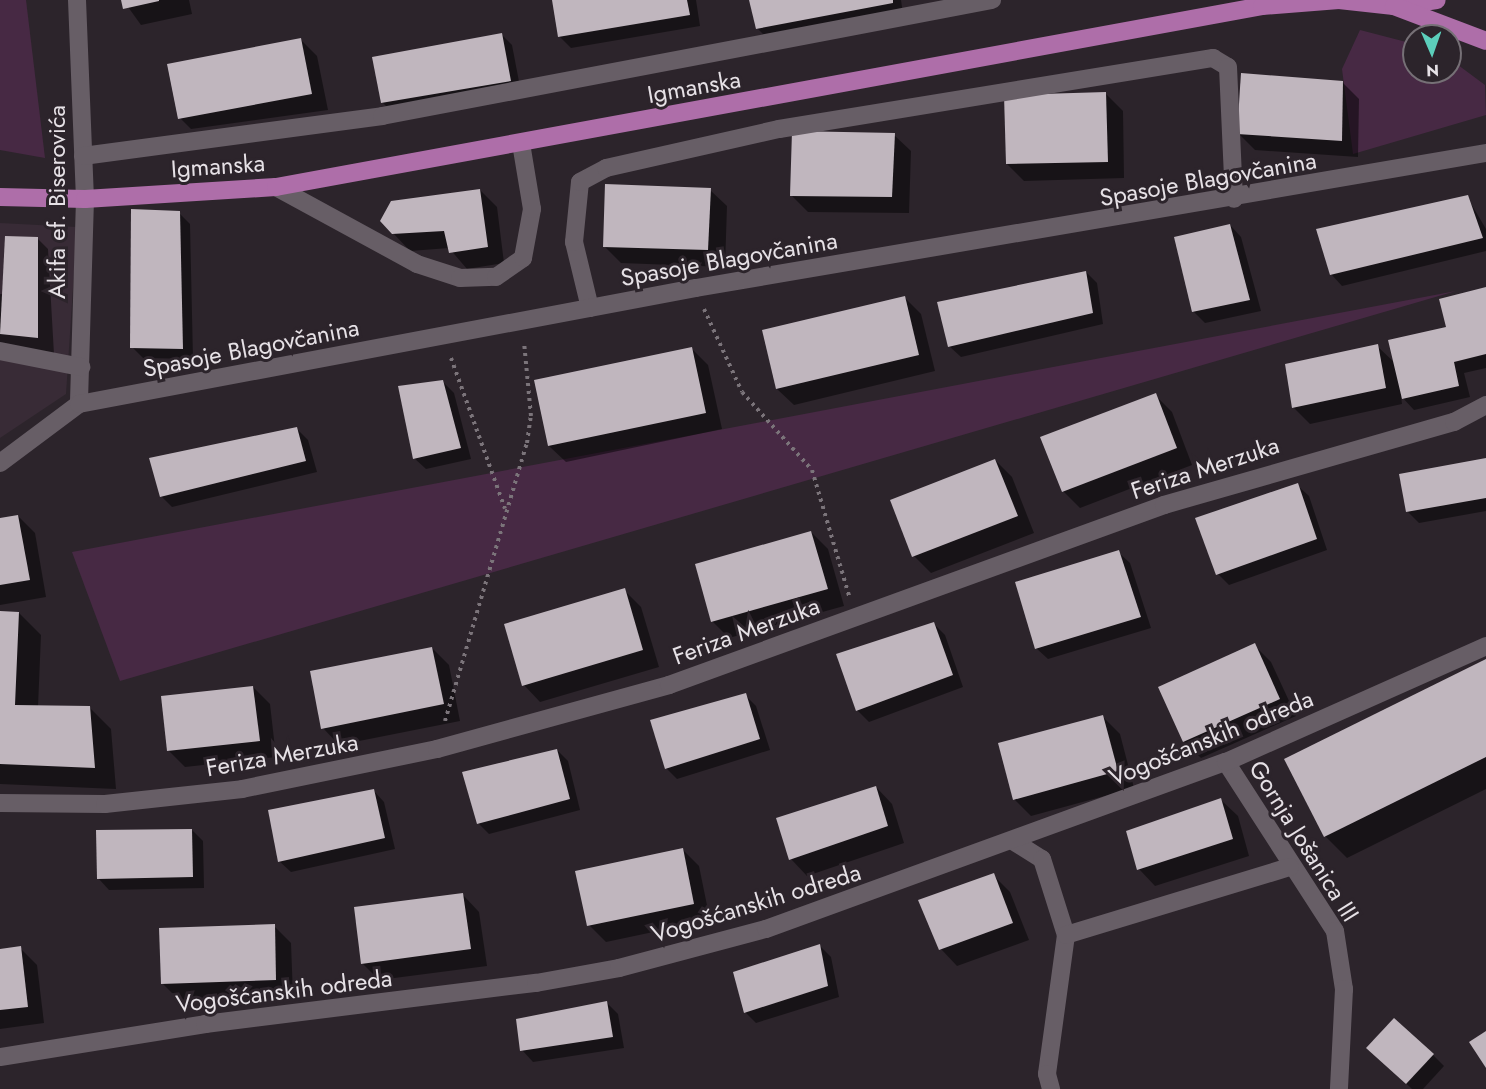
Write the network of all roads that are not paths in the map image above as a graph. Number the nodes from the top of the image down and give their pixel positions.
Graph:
1 (77, 0) edge
2 (992, 0) edge
3 (1437, 0) edge
4 (1394, 6) junction
5 (1486, 41) edge
6 (521, 143) junction
7 (1486, 153) edge
8 (83, 156) junction
9 (1450, 161) junction
10 (1486, 166) edge
11 (276, 186) junction
12 (0, 197) edge
13 (85, 199) junction
14 (1234, 199) junction
15 (590, 308) junction
16 (0, 351) edge
17 (81, 368) junction
18 (80, 404) junction
19 (1486, 405) edge
20 (0, 463) edge
21 (1486, 646) edge
22 (1226, 762) junction
23 (0, 803) edge
24 (1013, 841) junction
25 (1290, 867) junction
26 (1066, 935) junction
27 (0, 1057) edge
28 (1051, 1089) edge
29 (1339, 1089) edge

1 - 8 street, Akifa ef. Biserovića
2 - 8 street
3 - 4 main road, Igmanska
4 - 5 main road, Igmanska
4 - 6 main road, Igmanska
6 - 11 main road, Igmanska
6 - 11 street
7 - 9 street, Spasoje Blagovčanina
8 - 13 street, Akifa ef. Biserovića
9 - 10 street
9 - 14 street, Spasoje Blagovčanina
11 - 13 main road, Igmanska
12 - 13 main road, Igmanska
13 - 17 street, Akifa ef. Biserovića
14 - 15 street, Spasoje Blagovčanina
14 - 15 street
15 - 18 street, Spasoje Blagovčanina
16 - 17 street
17 - 18 street, Akifa ef. Biserovića
18 - 20 street, Spasoje Blagovčanina
19 - 23 street, Feriza Merzuka
21 - 22 street, Vogošćanskih odreda
22 - 24 street, Vogošćanskih odreda
22 - 25 street, Gornja Jošanica III
24 - 26 street
24 - 27 street, Vogošćanskih odreda
25 - 26 street
25 - 29 street, Gornja Jošanica III
26 - 28 street

